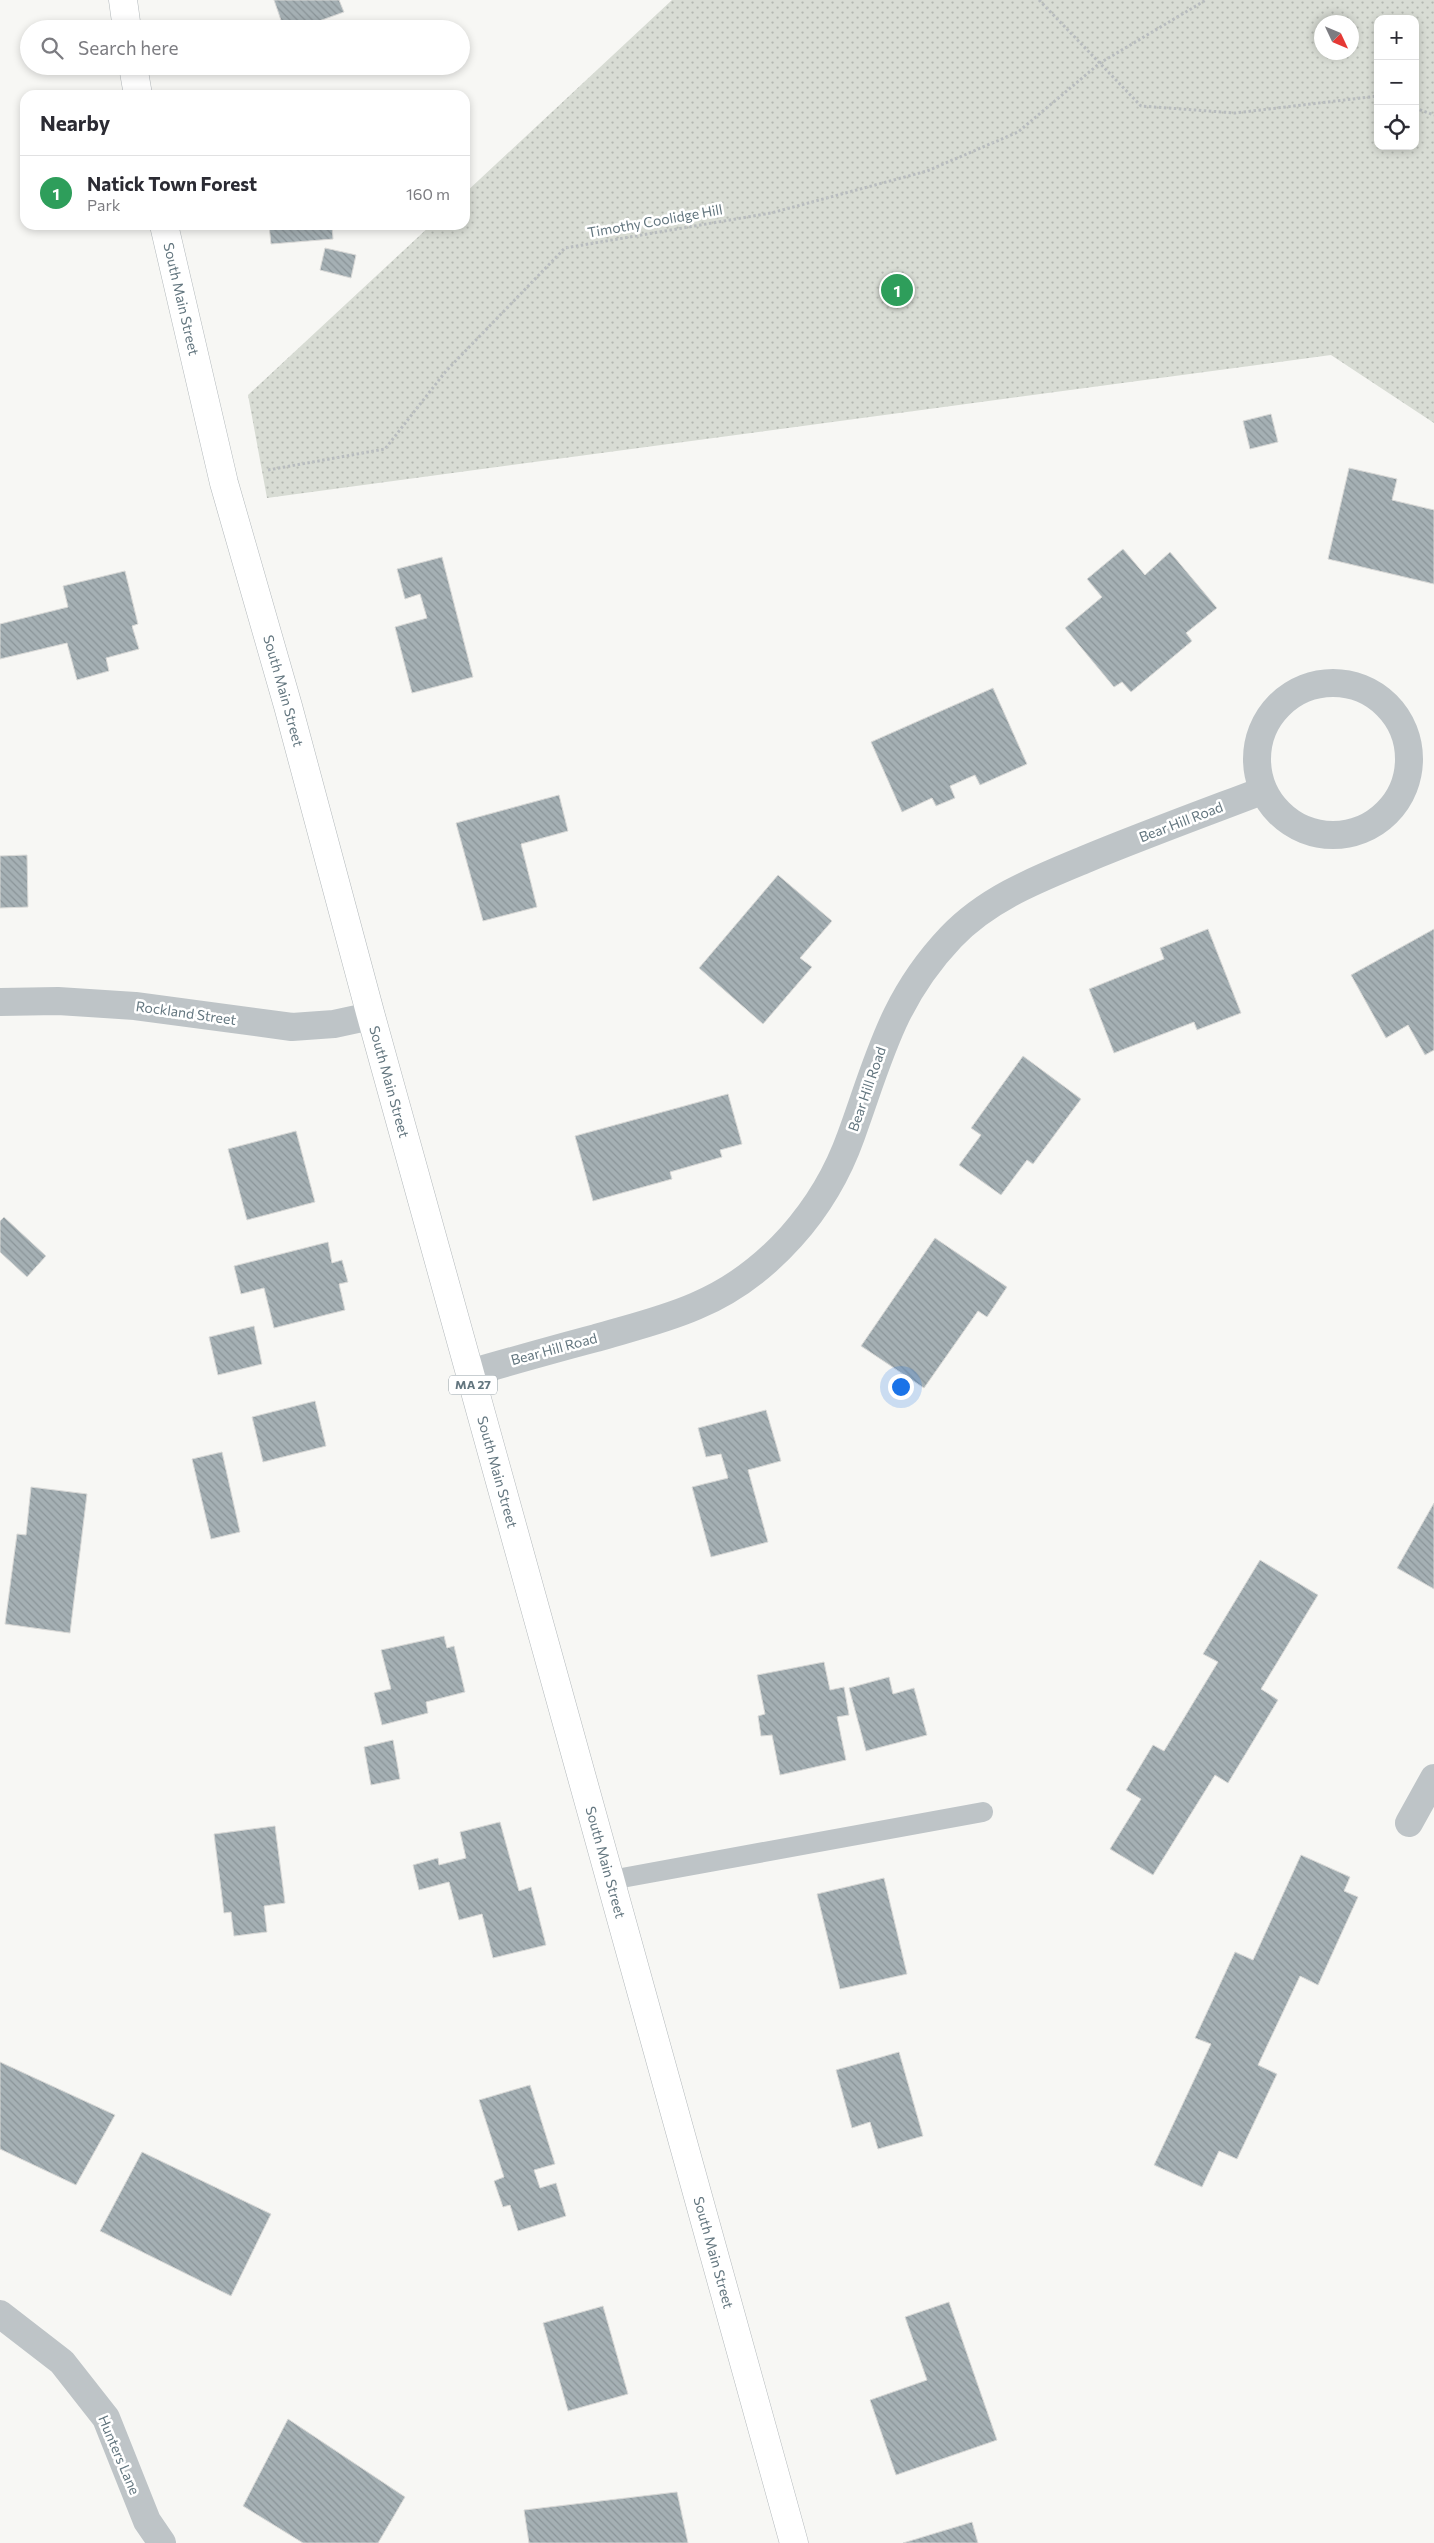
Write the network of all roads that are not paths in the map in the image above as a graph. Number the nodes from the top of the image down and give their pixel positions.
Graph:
1 (123, 0) edge
2 (126, 20) edge
3 (135, 75) edge
4 (137, 90) edge
5 (165, 230) edge
6 (1262, 791) junction
7 (0, 1002) edge
8 (371, 1016) junction
9 (470, 1372) junction
10 (1434, 1778) edge
11 (983, 1812) dead end
12 (1409, 1823) dead end
13 (611, 1880) junction
14 (0, 2314) edge
15 (162, 2543) edge
16 (794, 2543) edge

1 - 2 main road
3 - 4 main road
5 - 8 main road, South Main Street / MA 27
6 - 6 street
6 - 9 street, Bear Hill Road
7 - 8 street, Rockland Street
8 - 9 main road, South Main Street / MA 27
9 - 13 main road, South Main Street / MA 27
10 - 12 street
11 - 13 lane
13 - 16 main road, South Main Street / MA 27
14 - 15 street, Hunters Lane

